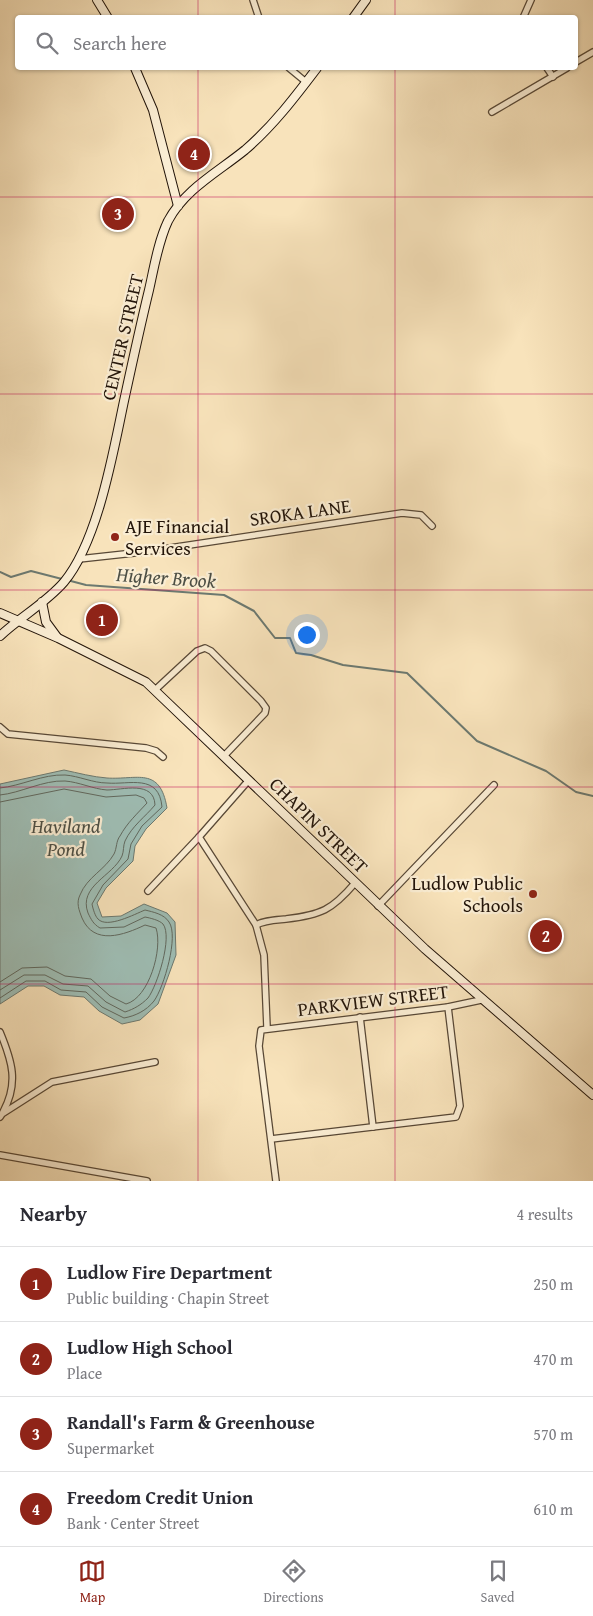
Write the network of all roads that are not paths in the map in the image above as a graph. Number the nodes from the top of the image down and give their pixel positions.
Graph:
1 (97, 0) edge
2 (253, 0) edge
3 (366, 0) edge
4 (531, 0) edge
5 (106, 15) edge
6 (259, 15) edge
7 (355, 15) edge
8 (524, 15) edge
9 (593, 52) edge
10 (578, 61) edge
11 (136, 70) edge
12 (291, 70) edge
13 (315, 70) edge
14 (548, 70) edge
15 (564, 70) edge
16 (553, 76) junction
17 (306, 82) junction
18 (492, 112) dead end
19 (178, 206) junction
20 (432, 526) dead end
21 (79, 559) junction
22 (42, 602) junction
23 (0, 613) edge
24 (16, 621) junction
25 (0, 636) edge
26 (58, 638) junction
27 (154, 690) junction
28 (0, 727) edge
29 (224, 756) junction
30 (162, 758) dead end
31 (249, 780) junction
32 (494, 785) dead end
33 (199, 837) junction
34 (355, 884) junction
35 (148, 891) dead end
36 (378, 906) junction
37 (256, 925) junction
38 (482, 1000) junction
39 (448, 1007) junction
40 (360, 1017) junction
41 (267, 1027) junction
42 (0, 1032) edge
43 (155, 1062) dead end
44 (593, 1095) edge
45 (1, 1115) edge
46 (373, 1127) junction
47 (271, 1139) junction
48 (0, 1155) edge
49 (147, 1181) edge
50 (276, 1181) edge

1 - 5 main road
2 - 6 street
3 - 7 main road
4 - 8 street
9 - 10 street
11 - 19 main road
12 - 17 street
13 - 17 main road, CENTER STREET
14 - 16 street
15 - 16 street
16 - 18 street
17 - 19 main road, CENTER STREET
19 - 21 main road, CENTER STREET
20 - 21 street, SROKA LANE
21 - 22 main road, CENTER STREET
22 - 24 main road, CENTER STREET
22 - 26 main road
23 - 24 main road, CHAPIN STREET
24 - 25 main road, CENTER STREET
24 - 26 main road, CHAPIN STREET
26 - 27 main road, CHAPIN STREET
27 - 29 main road, CHAPIN STREET
27 - 29 street
28 - 30 street
29 - 31 main road, CHAPIN STREET
31 - 33 street
31 - 34 main road, CHAPIN STREET
32 - 36 street
33 - 35 street
33 - 37 street
34 - 36 main road, CHAPIN STREET
34 - 37 street
36 - 38 main road, CHAPIN STREET
37 - 41 street
38 - 39 street, PARKVIEW STREET
38 - 44 main road, CHAPIN STREET
39 - 40 street, PARKVIEW STREET
39 - 46 street
40 - 41 street, PARKVIEW STREET
40 - 46 street
41 - 47 street
42 - 45 street
43 - 45 street
46 - 47 street
47 - 50 street
48 - 49 street

